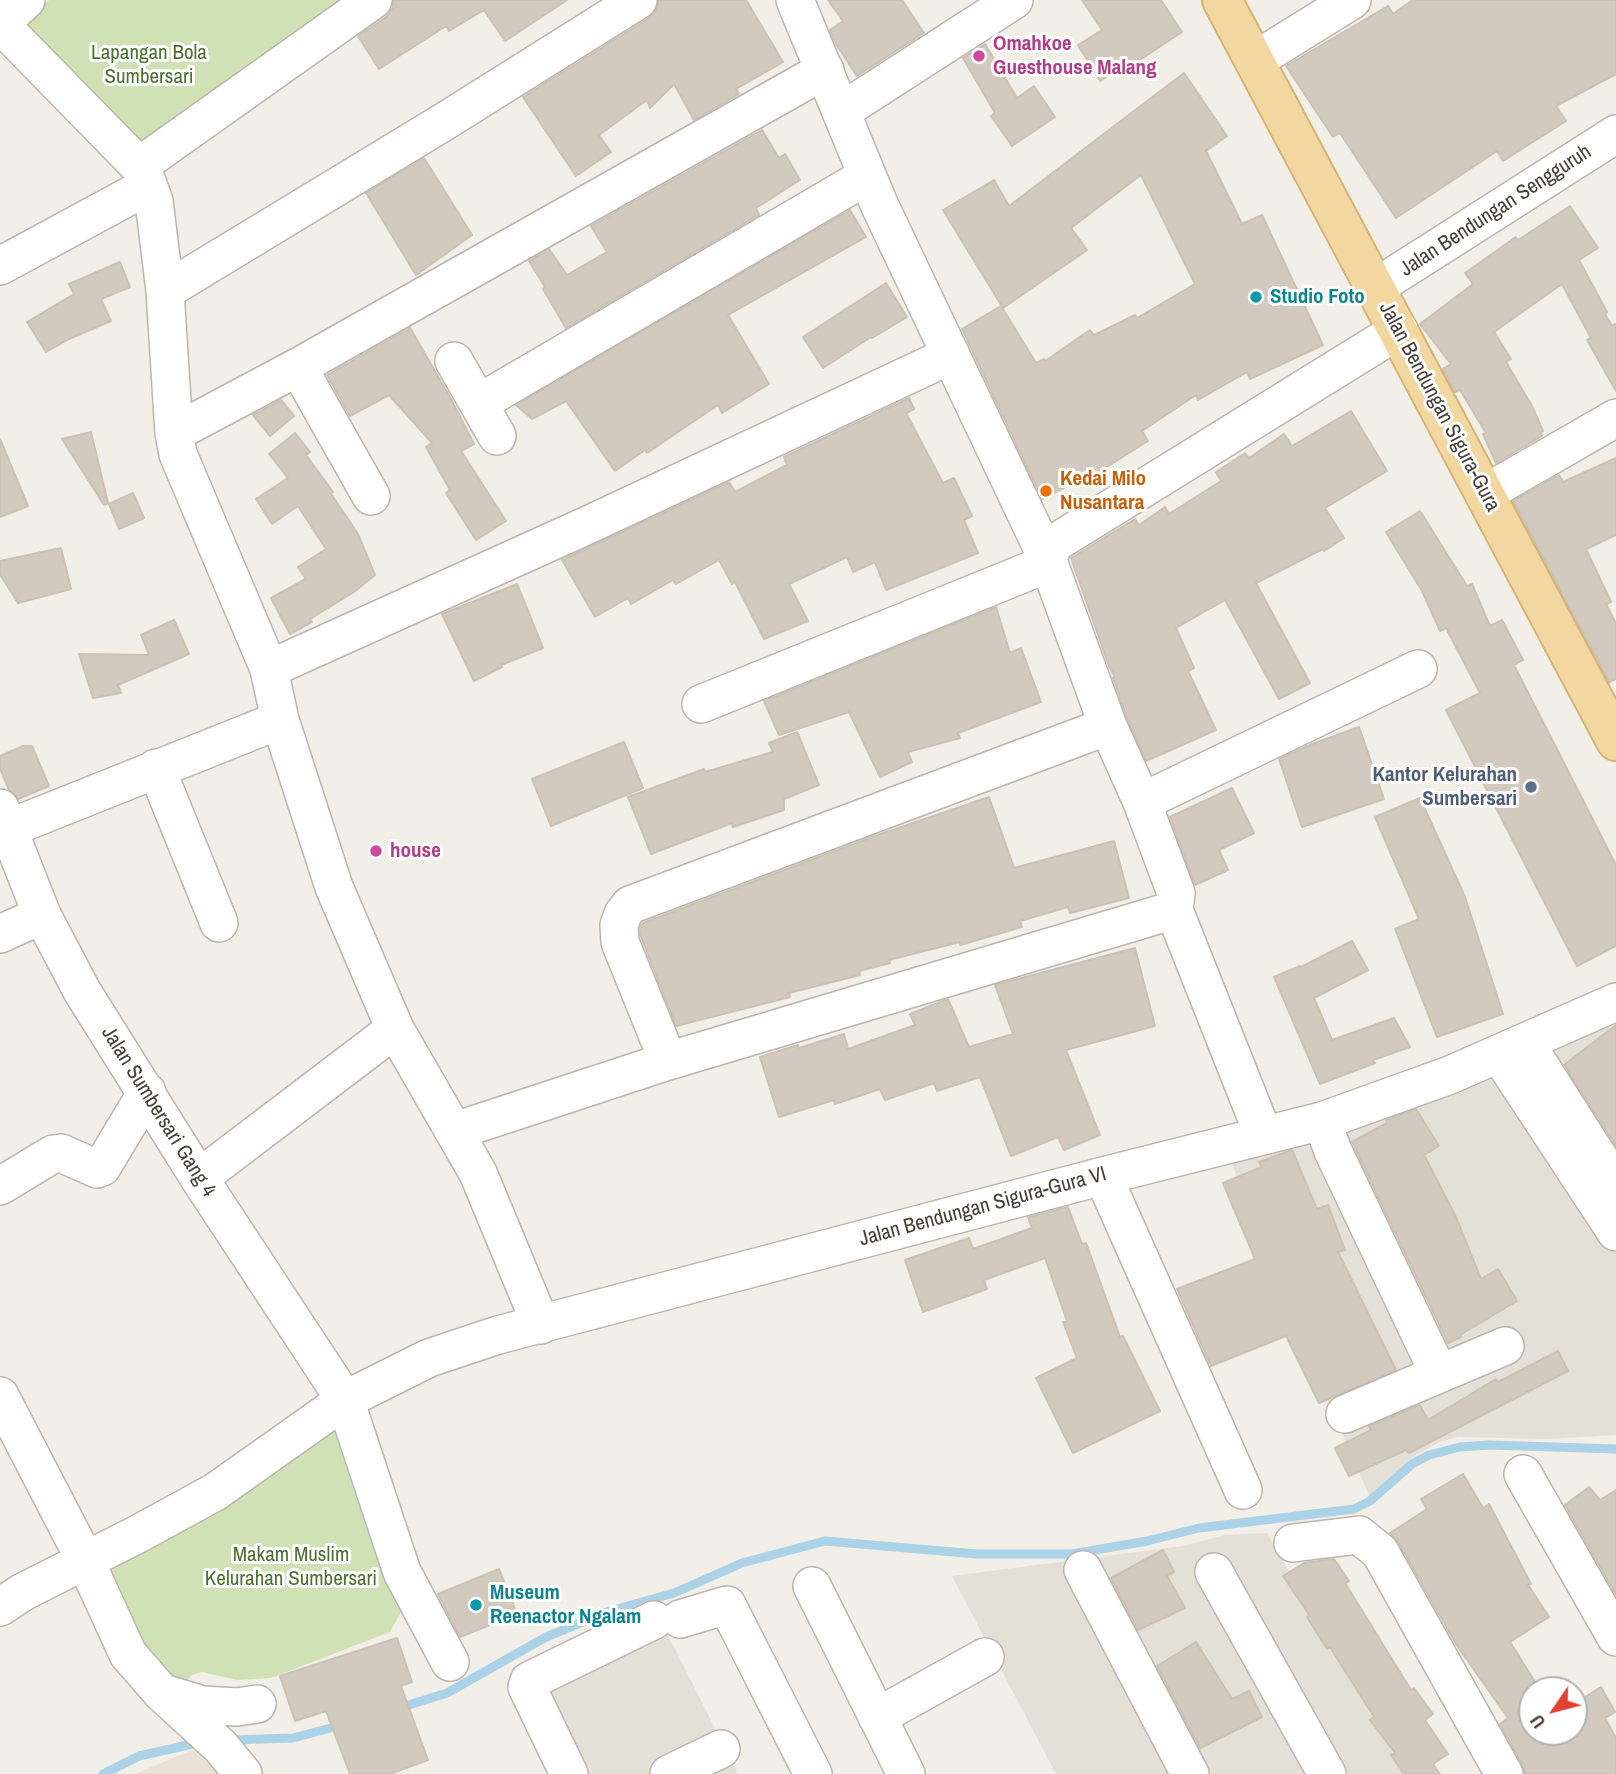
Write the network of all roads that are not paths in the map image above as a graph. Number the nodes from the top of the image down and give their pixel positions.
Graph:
1 (26, 0) edge
2 (373, 0) edge
3 (638, 0) edge
4 (795, 0) edge
5 (1014, 0) edge
6 (1222, 0) edge
7 (1352, 0) edge
8 (0, 24) edge
9 (1254, 61) junction
10 (824, 70) junction
11 (842, 111) junction
12 (1616, 134) edge
13 (144, 176) junction
14 (867, 176) junction
15 (0, 266) edge
16 (1376, 287) junction
17 (165, 291) junction
18 (1399, 330) junction
19 (951, 355) junction
20 (454, 361) dead end
21 (298, 367) junction
22 (479, 403) junction
23 (1616, 418) edge
24 (174, 433) junction
25 (497, 436) dead end
26 (1484, 494) junction
27 (371, 496) dead end
28 (1047, 558) junction
29 (269, 669) junction
30 (1418, 669) dead end
31 (701, 704) dead end
32 (280, 720) junction
33 (1108, 726) junction
34 (1616, 741) edge
35 (156, 768) junction
36 (1142, 802) junction
37 (4, 818) edge
38 (1174, 910) junction
39 (42, 915) junction
40 (219, 923) dead end
41 (0, 933) edge
42 (1616, 1002) edge
43 (395, 1029) junction
44 (1512, 1048) junction
45 (668, 1061) junction
46 (147, 1092) junction
47 (1322, 1121) junction
48 (455, 1131) junction
49 (1263, 1134) junction
50 (1103, 1175) junction
51 (199, 1178) junction
52 (1616, 1185) edge
53 (0, 1186) edge
54 (1616, 1232) edge
55 (541, 1325) junction
56 (1505, 1346) dead end
57 (1439, 1374) junction
58 (0, 1396) edge
59 (345, 1400) junction
60 (1345, 1414) dead end
61 (1523, 1474) dead end
62 (1243, 1490) dead end
63 (1293, 1543) dead end
64 (85, 1560) junction
65 (1083, 1570) dead end
66 (1214, 1572) dead end
67 (812, 1586) dead end
68 (0, 1607) edge
69 (1616, 1637) edge
70 (985, 1657) dead end
71 (450, 1662) dead end
72 (162, 1693) junction
73 (257, 1704) dead end
74 (877, 1717) junction
75 (721, 1749) dead end
76 (232, 1760) edge
77 (569, 1774) edge
78 (669, 1774) edge
79 (813, 1774) edge
80 (906, 1774) edge
81 (1190, 1774) edge
82 (1327, 1774) edge
83 (1504, 1774) edge

1 - 8 street
2 - 13 street
3 - 17 street
4 - 10 street
5 - 11 street
6 - 9 main road, Jalan Bendungan Sigura-Gura
7 - 9 street
8 - 13 street
9 - 16 main road, Jalan Bendungan Sigura-Gura
10 - 11 street
10 - 21 street
11 - 14 street
12 - 16 street, Jalan Bendungan Sengguruh
13 - 15 street
13 - 17 street
14 - 19 street
14 - 22 street
16 - 18 main road, Jalan Bendungan Sigura-Gura
17 - 24 street
18 - 26 main road, Jalan Bendungan Sigura-Gura
18 - 28 street
19 - 28 street
19 - 29 street
20 - 22 street
21 - 24 street
21 - 27 street
22 - 25 street
23 - 26 street
24 - 29 street
26 - 34 main road, Jalan Bendungan Sigura-Gura
28 - 31 street
28 - 33 street
29 - 32 street
30 - 36 street
32 - 35 street
32 - 43 street
33 - 36 street
33 - 45 street
35 - 37 street
35 - 40 street
36 - 38 street
37 - 39 street, Jalan Sumbersari Gang 4
38 - 45 street
38 - 49 street
39 - 41 street
39 - 46 street, Jalan Sumbersari Gang 4
42 - 44 street, Jalan Bendungan Sigura-Gura VI
43 - 48 street
43 - 51 street
44 - 47 street, Jalan Bendungan Sigura-Gura VI
44 - 52 street
44 - 54 street
45 - 48 street
46 - 51 street, Jalan Sumbersari Gang 4
46 - 53 street
47 - 49 street, Jalan Bendungan Sigura-Gura VI
47 - 57 street
48 - 55 street
49 - 50 street, Jalan Bendungan Sigura-Gura VI
50 - 55 street, Jalan Bendungan Sigura-Gura VI
50 - 62 street
51 - 59 street, Jalan Sumbersari Gang 4
55 - 59 street, Jalan Bendungan Sigura-Gura VI
56 - 57 street
57 - 60 street
58 - 64 street
59 - 64 street, Jalan Bendungan Sigura-Gura VI
59 - 71 street, Jalan Sumbersari Gang 4
61 - 69 street
63 - 83 street
64 - 68 street, Jalan Bendungan Sigura-Gura VI
64 - 72 street
65 - 81 street
66 - 82 street
67 - 74 street
70 - 74 street
72 - 73 street
72 - 76 street
74 - 80 street
75 - 78 street
77 - 79 street

